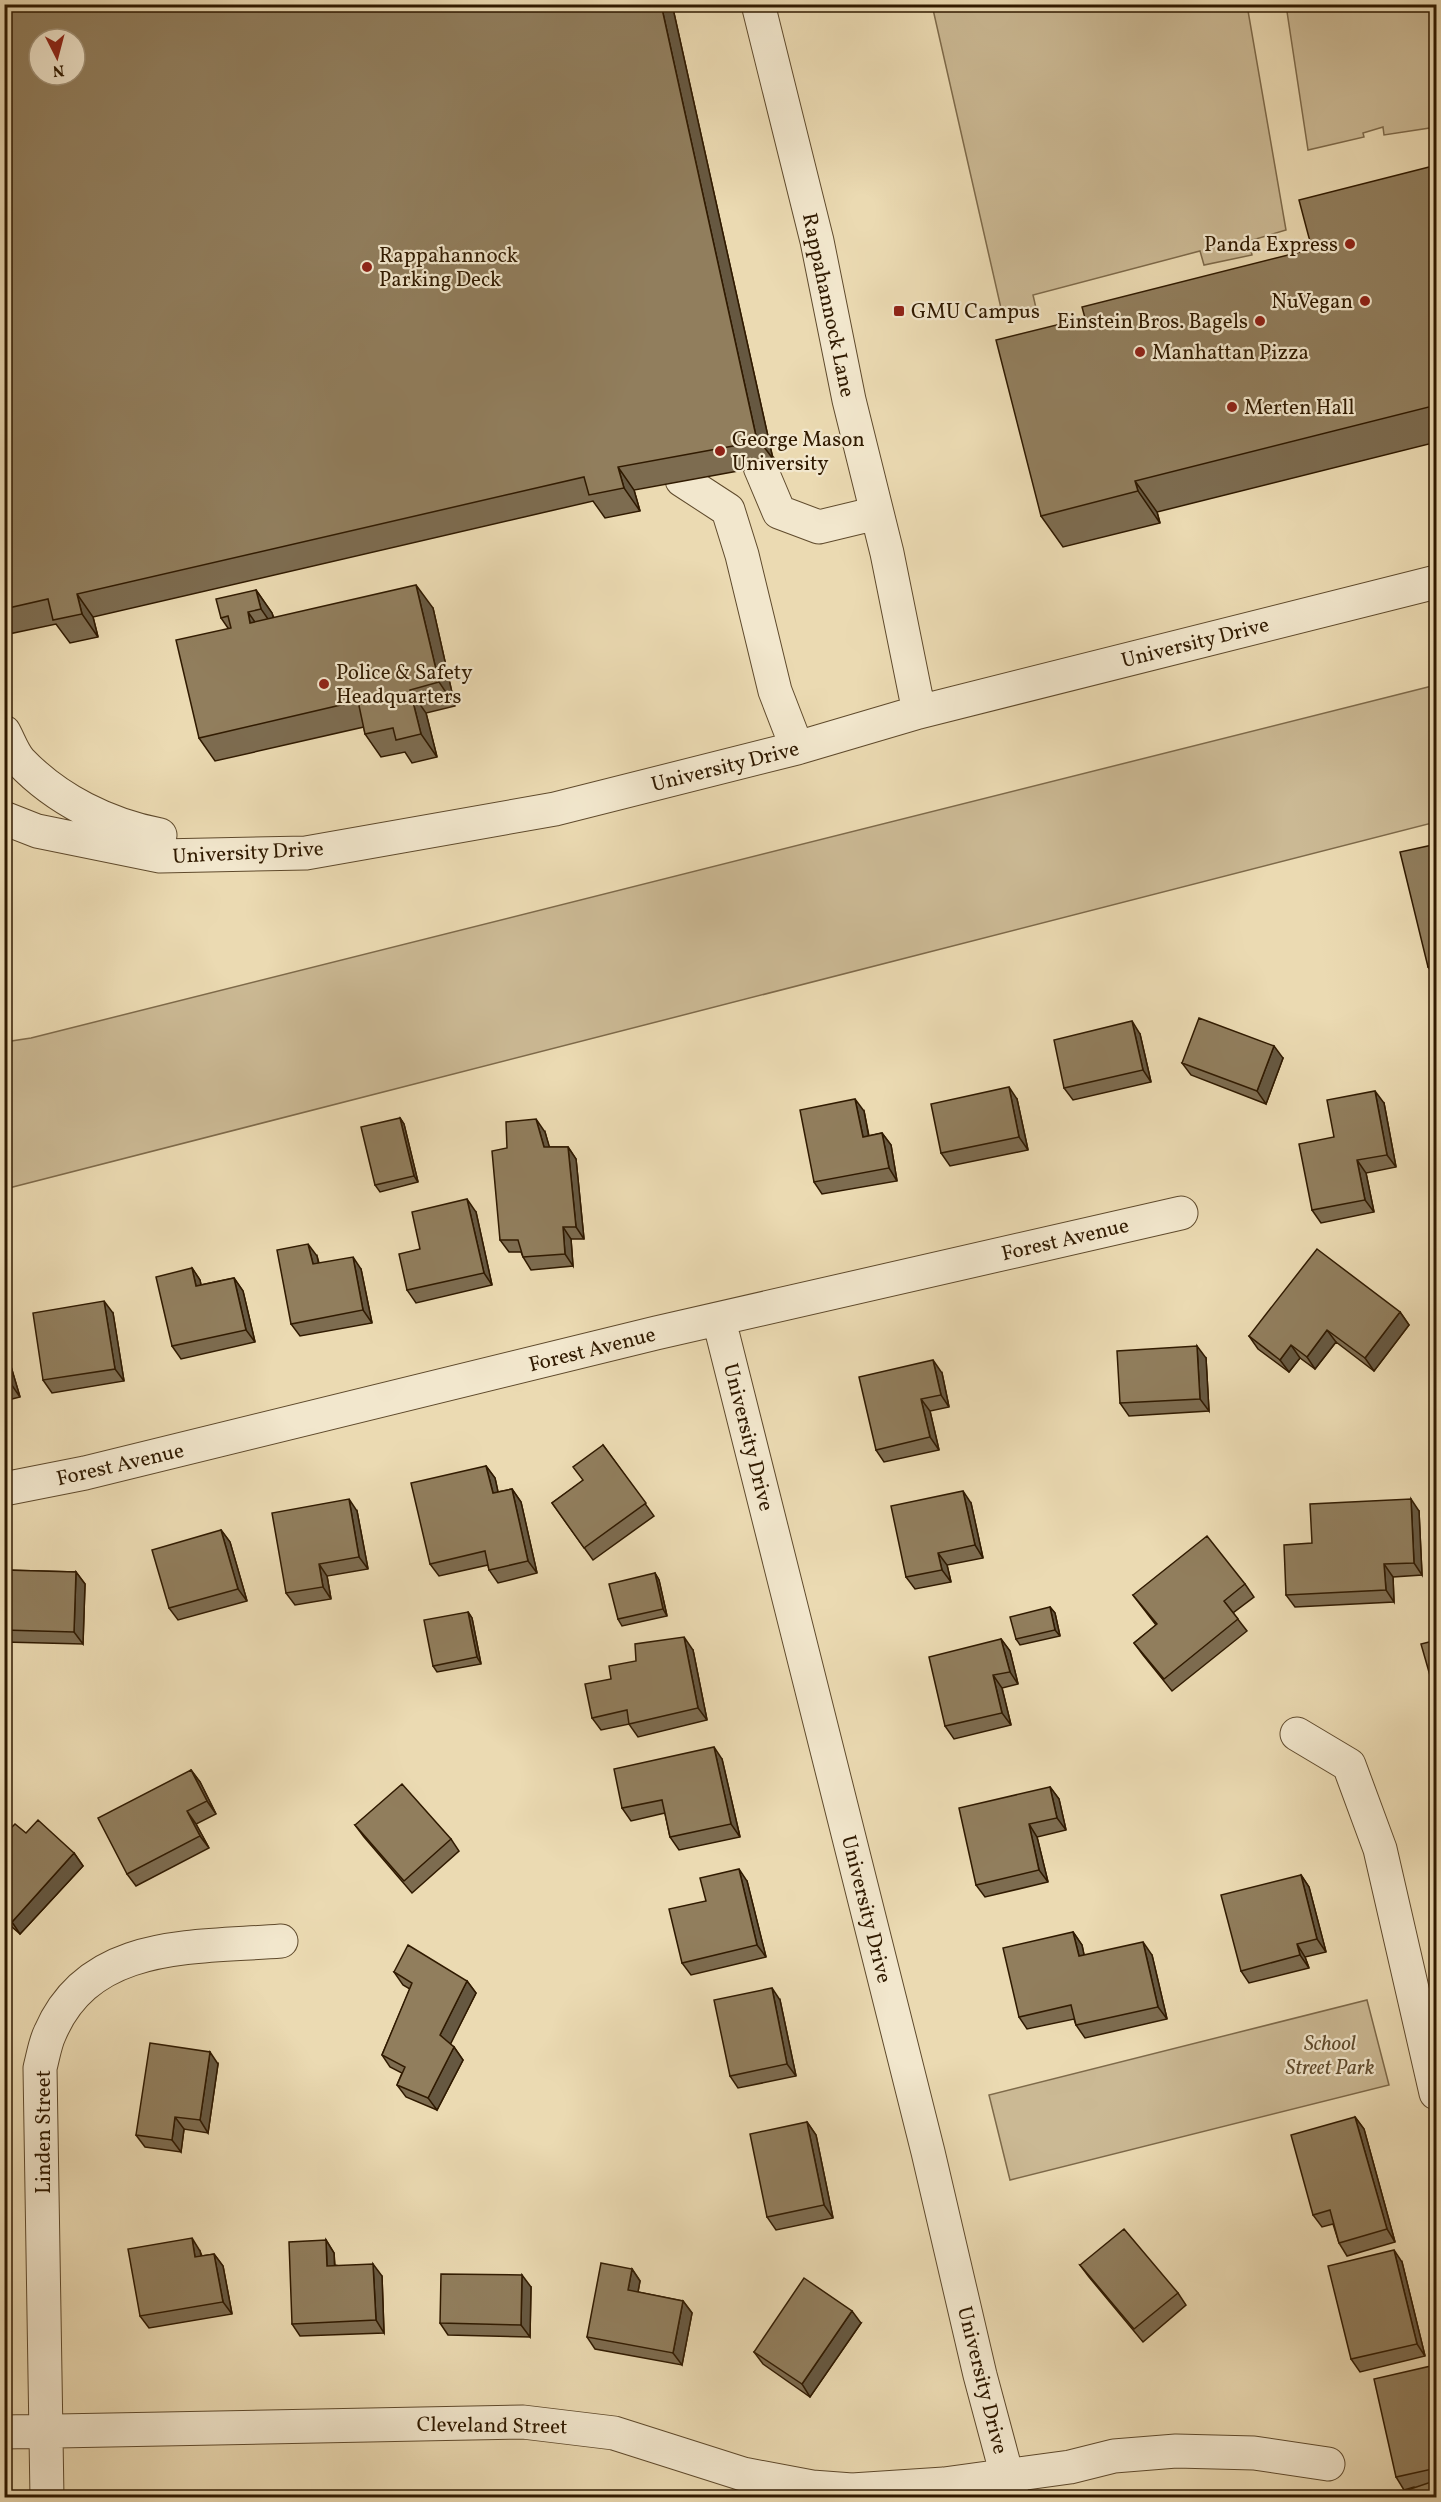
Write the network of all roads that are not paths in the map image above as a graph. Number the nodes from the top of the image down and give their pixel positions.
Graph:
1 (758, 4) edge
2 (760, 467) dead end
3 (682, 480) edge
4 (877, 513) junction
5 (1437, 582) edge
6 (919, 712) junction
7 (4, 732) edge
8 (797, 748) junction
9 (4, 818) edge
10 (253, 854) junction
11 (1181, 1213) dead end
12 (719, 1320) junction
13 (4, 1489) edge
14 (1297, 1734) dead end
15 (280, 1941) dead end
16 (1429, 2027) edge
17 (1437, 2093) edge
18 (48, 2430) junction
19 (4, 2432) edge
20 (1328, 2464) dead end
21 (1010, 2486) edge
22 (47, 2498) edge

1 - 4 street, Rappahannock Lane
2 - 4 street
3 - 8 street
4 - 6 street, Rappahannock Lane
5 - 6 street, University Drive
6 - 8 street, University Drive
7 - 10 street
8 - 10 street, University Drive
9 - 10 street, University Drive
11 - 12 street, Forest Avenue
12 - 13 street, Forest Avenue
12 - 21 street, University Drive
14 - 16 street
15 - 18 street, Linden Street
16 - 17 street
18 - 19 street, Cleveland Street
18 - 21 street, Cleveland Street
18 - 22 street, Linden Street
20 - 21 street, Cleveland Street

